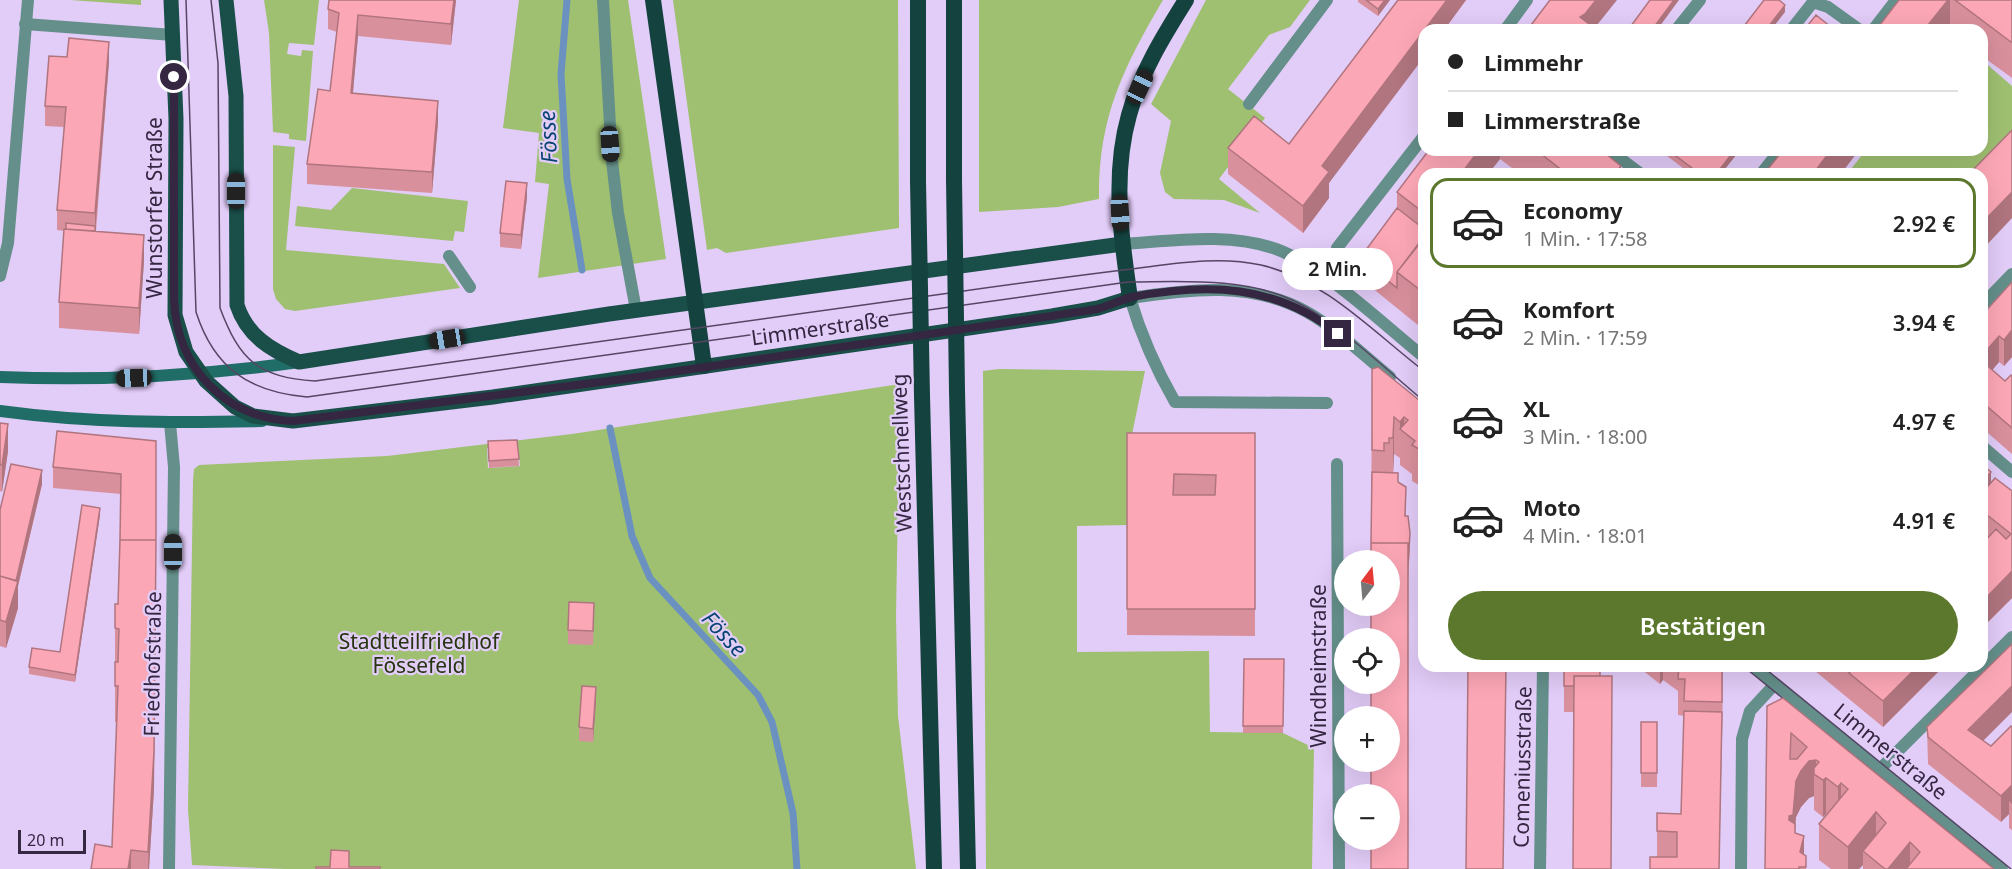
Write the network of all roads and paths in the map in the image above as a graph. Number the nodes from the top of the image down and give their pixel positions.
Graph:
1 (28, 0) edge
2 (171, 0) edge
3 (226, 0) edge
4 (603, 0) edge
5 (653, 0) edge
6 (918, 0) edge
7 (954, 0) edge
8 (1186, 0) edge
9 (1327, 0) edge
10 (1527, 0) edge
11 (1700, 0) edge
12 (1896, 0) edge
13 (1811, 1) edge
14 (25, 24) junction
15 (1509, 24) edge
16 (1681, 24) edge
17 (1795, 24) edge
18 (1852, 24) edge
19 (1878, 24) edge
20 (173, 35) junction
21 (1249, 104) dead end
22 (1418, 144) edge
23 (1617, 156) edge
24 (1775, 156) edge
25 (1633, 168) edge
26 (1766, 168) edge
27 (1122, 244) junction
28 (1337, 248) dead end
29 (449, 256) dead end
30 (2012, 274) edge
31 (0, 276) edge
32 (470, 287) dead end
33 (1130, 298) junction
34 (1988, 299) edge
35 (695, 302) junction
36 (636, 310) junction
37 (1418, 352) edge
38 (299, 362) junction
39 (704, 366) junction
40 (201, 374) junction
41 (0, 377) edge
42 (1399, 385) edge
43 (1327, 403) dead end
44 (0, 411) edge
45 (293, 421) junction
46 (170, 423) junction
47 (1988, 451) edge
48 (1337, 464) dead end
49 (2012, 472) edge
50 (2012, 637) edge
51 (1988, 661) edge
52 (1543, 672) edge
53 (1760, 672) edge
54 (1977, 672) edge
55 (1775, 684) junction
56 (1880, 769) junction
57 (169, 869) edge
58 (934, 869) edge
59 (968, 869) edge
60 (1339, 869) edge
61 (1540, 869) edge
62 (1741, 869) edge
63 (2002, 869) edge

1 - 14 street
2 - 20 main road, Wunstorfer Straße
3 - 38 main road
4 - 36 street
5 - 35 highway
6 - 58 highway, Westschnellweg, bridge
7 - 59 highway, bridge
8 - 27 highway
9 - 21 street
10 - 15 street
11 - 16 street
12 - 19 street
13 - 17 street
13 - 18 street
14 - 20 street
14 - 31 street
20 - 40 main road, Wunstorfer Straße
22 - 28 street
23 - 25 street
24 - 26 street
27 - 33 highway
27 - 35 main road, Limmerstraße
27 - 37 street, Limmerstraße
29 - 32 street
30 - 34 street
33 - 39 main road, Limmerstraße
33 - 42 street, Limmerstraße
33 - 43 street
35 - 36 main road, Limmerstraße
35 - 39 highway
36 - 38 main road, Limmerstraße
38 - 40 main road
39 - 45 main road, Limmerstraße
40 - 41 main road
40 - 45 main road, Limmerstraße
44 - 46 main road
45 - 46 main road
46 - 57 street, Friedhofstraße
47 - 49 street
48 - 60 street, Windheimstraße
50 - 51 street
52 - 61 street, Comeniusstraße
53 - 55 street, Limmerstraße
54 - 56 street
55 - 56 street, Limmerstraße
55 - 62 street
56 - 63 street, Limmerstraße

